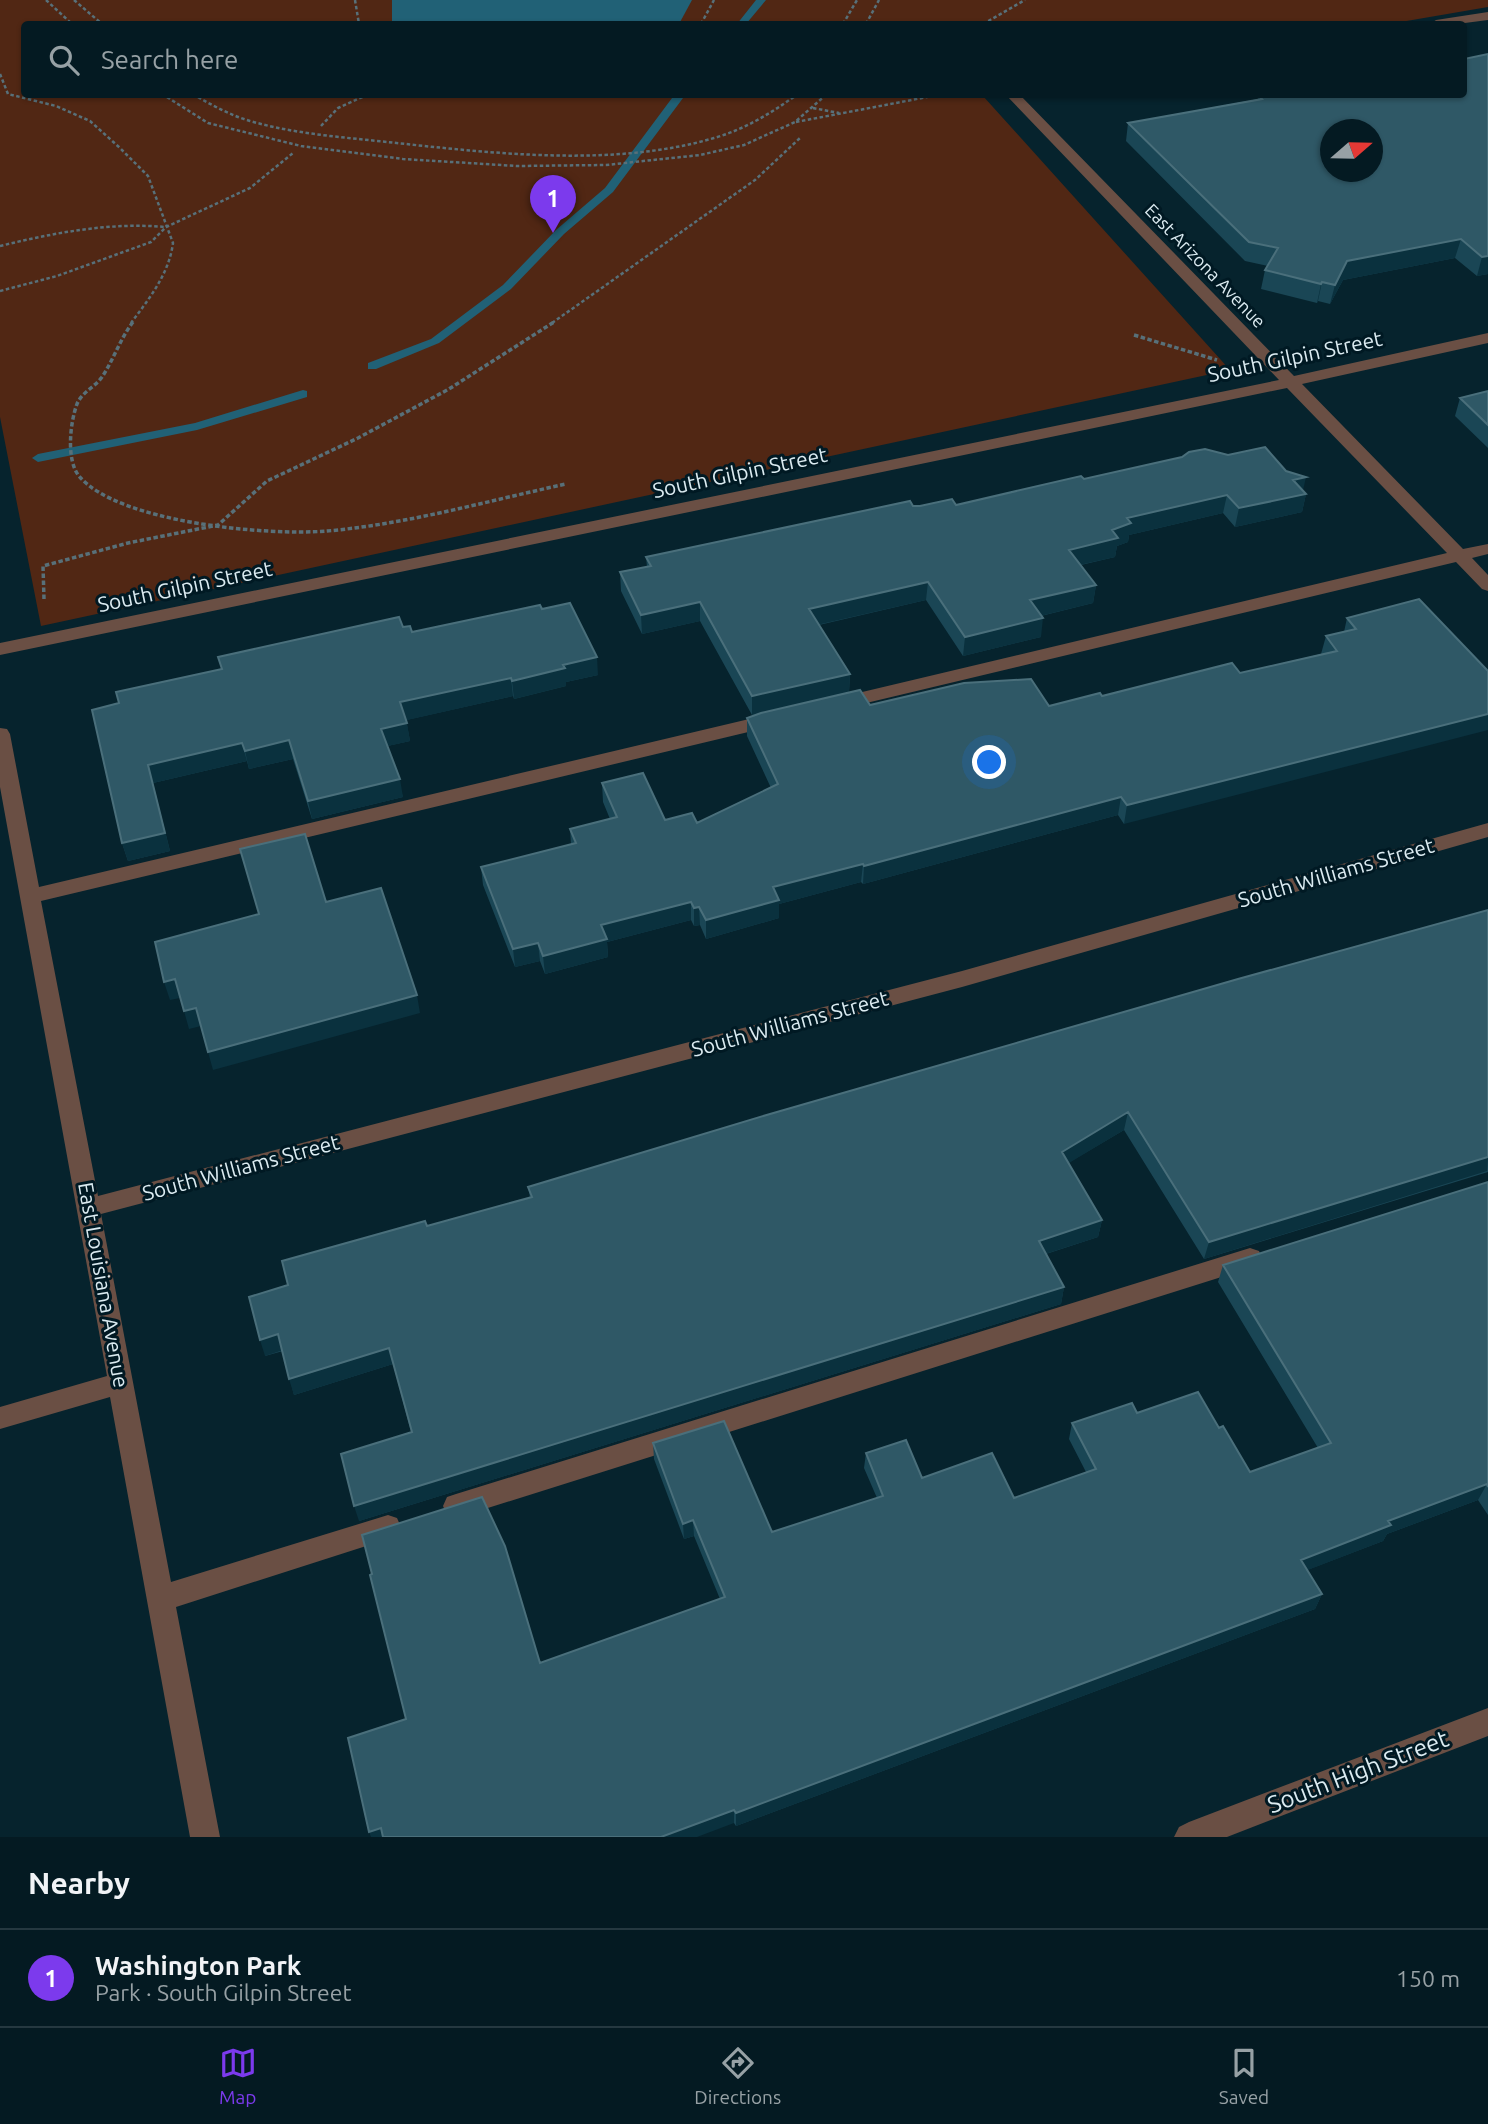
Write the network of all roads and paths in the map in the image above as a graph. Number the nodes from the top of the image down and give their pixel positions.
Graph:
1 (46, 0) edge
2 (74, 0) edge
3 (355, 0) edge
4 (714, 0) edge
5 (857, 0) edge
6 (879, 0) edge
7 (1026, 0) edge
8 (1488, 16) edge
9 (69, 21) edge
10 (98, 21) edge
11 (358, 21) edge
12 (703, 21) edge
13 (846, 21) edge
14 (868, 21) edge
15 (988, 21) edge
16 (1456, 21) edge
17 (0, 74) edge
18 (21, 97) edge
19 (24, 98) edge
20 (168, 98) edge
21 (200, 98) edge
22 (360, 98) edge
23 (793, 98) edge
24 (823, 98) edge
25 (923, 98) edge
26 (1013, 98) edge
27 (812, 108) junction
28 (844, 114) junction
29 (796, 122) junction
30 (321, 126) dead end
31 (800, 138) dead end
32 (293, 153) dead end
33 (166, 227) junction
34 (0, 246) edge
35 (0, 291) edge
36 (1134, 335) dead end
37 (1488, 338) edge
38 (1221, 361) dead end
39 (1291, 382) junction
40 (566, 484) dead end
41 (218, 525) junction
42 (1488, 549) edge
43 (1460, 556) junction
44 (1488, 585) edge
45 (44, 599) dead end
46 (0, 649) edge
47 (821, 708) edge
48 (794, 715) edge
49 (0, 734) edge
50 (1488, 830) edge
51 (31, 896) junction
52 (88, 1208) junction
53 (1276, 1250) edge
54 (120, 1383) junction
55 (0, 1418) edge
56 (160, 1599) junction
57 (1488, 1722) edge
58 (205, 1837) edge
59 (1189, 1837) edge

1 - 9 path
2 - 10 path
3 - 11 path
4 - 12 path
5 - 13 path
6 - 14 path
7 - 15 path
8 - 16 street
17 - 18 path
19 - 33 path
20 - 29 path
21 - 23 path
22 - 30 path
24 - 27 path
25 - 28 path
26 - 39 street, East Arizona Avenue
27 - 28 path
27 - 29 path
28 - 29 path
31 - 41 path
32 - 33 path
33 - 34 path
33 - 35 path
33 - 41 path
36 - 38 path
37 - 39 street, South Gilpin Street
39 - 43 street, East Arizona Avenue
39 - 46 street, South Gilpin Street
40 - 41 path
41 - 45 path
42 - 43 street
43 - 44 street, East Arizona Avenue
43 - 47 street
48 - 51 street
49 - 51 street, East Louisiana Avenue
50 - 52 street, South Williams Street
51 - 52 street, East Louisiana Avenue
52 - 54 street, East Louisiana Avenue
53 - 56 street
54 - 55 street
54 - 56 street, East Louisiana Avenue
56 - 58 street, East Louisiana Avenue
57 - 59 street, South High Street

